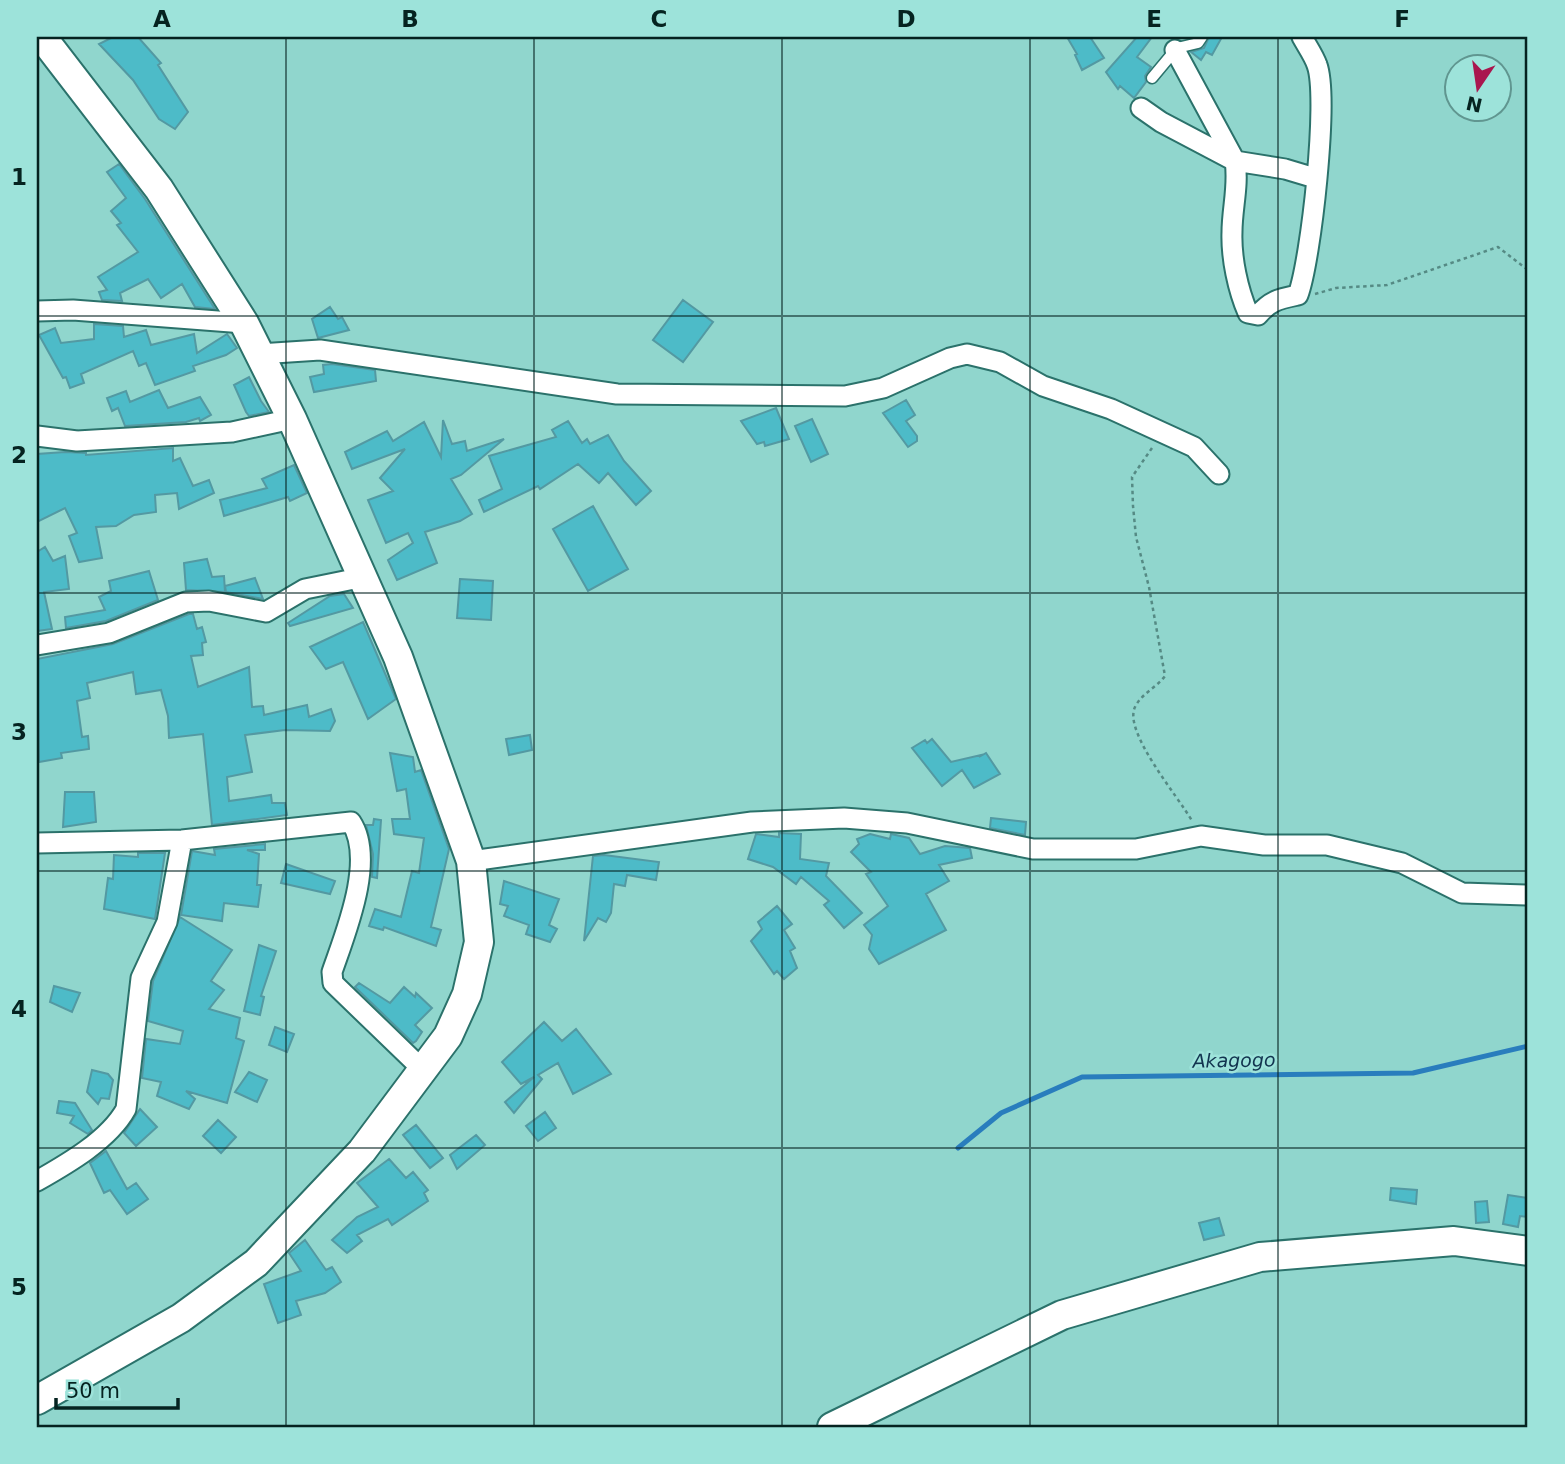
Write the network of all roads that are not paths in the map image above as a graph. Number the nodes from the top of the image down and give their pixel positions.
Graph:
1 (42, 37) edge
2 (1202, 37) edge
3 (1302, 37) edge
4 (1175, 50) junction
5 (1152, 78) dead end
6 (1141, 108) dead end
7 (1235, 161) junction
8 (1315, 178) junction
9 (37, 312) edge
10 (244, 323) junction
11 (260, 354) junction
12 (292, 419) junction
13 (37, 436) edge
14 (1219, 474) dead end
15 (365, 577) junction
16 (37, 645) edge
17 (182, 840) junction
18 (37, 843) edge
19 (471, 861) junction
20 (1528, 895) edge
21 (421, 1068) junction
22 (37, 1181) edge
23 (1528, 1251) edge
24 (37, 1400) edge
25 (832, 1427) edge

1 - 10 main road
2 - 4 lane
3 - 8 street
4 - 5 lane
4 - 7 street
6 - 7 street
7 - 8 street
7 - 8 street
9 - 10 street
10 - 11 main road
11 - 12 main road
11 - 14 street
12 - 13 street
12 - 15 main road
15 - 16 street
15 - 19 main road
17 - 18 street
17 - 21 street
17 - 22 street
19 - 20 street
19 - 21 main road
21 - 24 main road
23 - 25 main road

